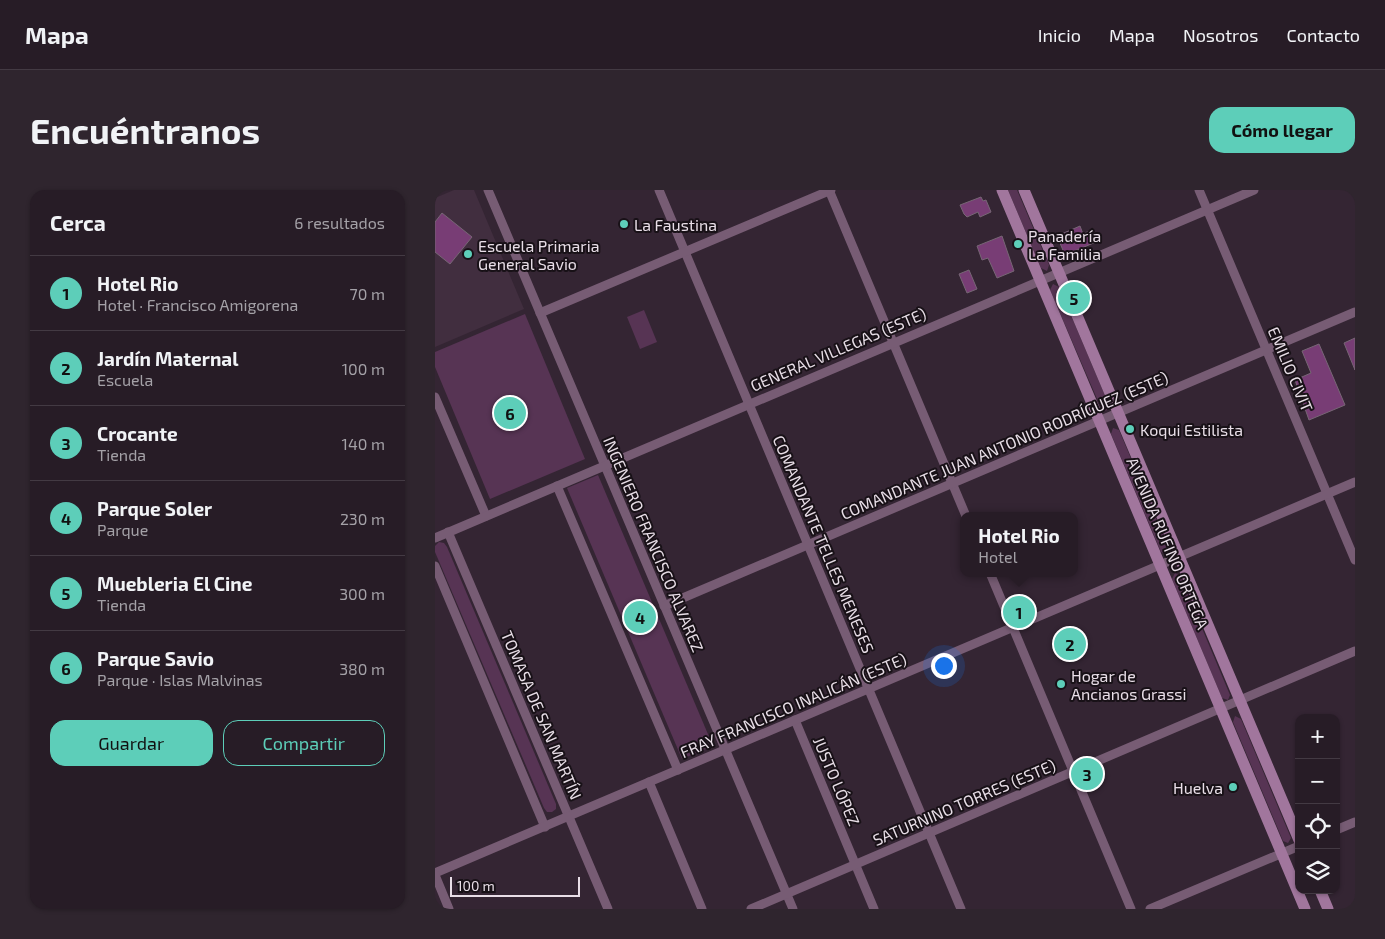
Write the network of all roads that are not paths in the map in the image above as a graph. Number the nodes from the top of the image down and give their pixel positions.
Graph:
1 (488, 190) edge
2 (659, 190) edge
3 (830, 190) edge
4 (1002, 190) edge
5 (1024, 190) edge
6 (1199, 190) edge
7 (1254, 190) edge
8 (1207, 210) junction
9 (685, 252) junction
10 (1059, 272) junction
11 (1040, 280) junction
12 (1355, 312) edge
13 (540, 313) junction
14 (893, 342) junction
15 (1266, 350) junction
16 (435, 397) edge
17 (749, 404) junction
18 (1118, 412) junction
19 (1099, 421) junction
20 (604, 465) junction
21 (1355, 482) edge
22 (952, 483) junction
23 (557, 486) junction
24 (1327, 494) junction
25 (964, 512) edge
26 (486, 516) junction
27 (448, 532) junction
28 (435, 538) edge
29 (808, 544) junction
30 (1179, 557) junction
31 (1355, 560) edge
32 (1160, 565) junction
33 (435, 566) edge
34 (992, 577) edge
35 (664, 606) junction
36 (1013, 627) junction
37 (1355, 652) edge
38 (869, 689) junction
39 (1240, 700) junction
40 (1221, 709) junction
41 (795, 720) junction
42 (725, 750) junction
43 (678, 770) junction
44 (1073, 772) junction
45 (649, 782) junction
46 (569, 816) junction
47 (1355, 822) edge
48 (545, 827) junction
49 (1340, 828) edge
50 (1295, 831) edge
51 (929, 833) junction
52 (1295, 848) edge
53 (1281, 853) junction
54 (855, 864) junction
55 (435, 874) edge
56 (786, 894) junction
57 (1322, 894) edge
58 (449, 909) edge
59 (609, 909) edge
60 (702, 909) edge
61 (751, 909) edge
62 (793, 909) edge
63 (874, 909) edge
64 (961, 909) edge
65 (1131, 909) edge
66 (1150, 909) edge
67 (1305, 909) edge
68 (1328, 909) edge

1 - 13 street, INGENIERO FRANCISCO ALVAREZ
2 - 9 street, COMANDANTE TELLES MENESES
3 - 9 street
3 - 14 street
4 - 11 main road, AVENIDA RUFINO ORTEGA
5 - 10 main road, AVENIDA RUFINO ORTEGA
6 - 8 street, EMILIO CIVIT
7 - 8 street, GENERAL VILLEGAS (ESTE)
8 - 10 street, GENERAL VILLEGAS (ESTE)
8 - 15 street, EMILIO CIVIT
9 - 13 street
9 - 17 street, COMANDANTE TELLES MENESES
10 - 11 street, GENERAL VILLEGAS (ESTE)
10 - 18 main road, AVENIDA RUFINO ORTEGA
11 - 14 street, GENERAL VILLEGAS (ESTE)
11 - 19 main road, AVENIDA RUFINO ORTEGA
12 - 15 street, COMANDANTE JUAN ANTONIO RODRÍGUEZ (ESTE)
13 - 20 street, INGENIERO FRANCISCO ALVAREZ
14 - 17 street, GENERAL VILLEGAS (ESTE)
14 - 22 street
15 - 18 street, COMANDANTE JUAN ANTONIO RODRÍGUEZ (ESTE)
15 - 24 street, EMILIO CIVIT
16 - 26 street
17 - 20 street, GENERAL VILLEGAS (ESTE)
17 - 29 street, COMANDANTE TELLES MENESES
18 - 19 street, COMANDANTE JUAN ANTONIO RODRÍGUEZ (ESTE)
18 - 30 main road, AVENIDA RUFINO ORTEGA
19 - 22 street, COMANDANTE JUAN ANTONIO RODRÍGUEZ (ESTE)
19 - 32 main road, AVENIDA RUFINO ORTEGA
20 - 23 street, GENERAL VILLEGAS (ESTE)
20 - 35 street, INGENIERO FRANCISCO ALVAREZ
21 - 24 street, FRAY FRANCISCO INALICÁN (ESTE)
22 - 25 street
22 - 29 street, COMANDANTE JUAN ANTONIO RODRÍGUEZ (ESTE)
23 - 26 street, GENERAL VILLEGAS (ESTE)
23 - 43 street
24 - 30 street, FRAY FRANCISCO INALICÁN (ESTE)
24 - 31 street, EMILIO CIVIT
26 - 27 street, GENERAL VILLEGAS (ESTE)
27 - 28 street, GENERAL VILLEGAS (ESTE)
27 - 46 street, TOMASA DE SAN MARTÍN
29 - 35 street, COMANDANTE JUAN ANTONIO RODRÍGUEZ (ESTE)
29 - 38 street, COMANDANTE TELLES MENESES
30 - 32 street, FRAY FRANCISCO INALICÁN (ESTE)
30 - 39 main road, AVENIDA RUFINO ORTEGA
32 - 36 street, FRAY FRANCISCO INALICÁN (ESTE)
32 - 40 main road, AVENIDA RUFINO ORTEGA
33 - 48 street
34 - 36 street
35 - 42 street, INGENIERO FRANCISCO ALVAREZ
36 - 38 street, FRAY FRANCISCO INALICÁN (ESTE)
36 - 44 street
37 - 39 street, SATURNINO TORRES (ESTE)
38 - 41 street, FRAY FRANCISCO INALICÁN (ESTE)
38 - 51 street, COMANDANTE TELLES MENESES
39 - 40 street, SATURNINO TORRES (ESTE)
39 - 50 main road, AVENIDA RUFINO ORTEGA
40 - 44 street, SATURNINO TORRES (ESTE)
40 - 53 main road, AVENIDA RUFINO ORTEGA
41 - 42 street, FRAY FRANCISCO INALICÁN (ESTE)
41 - 54 street, JUSTO LÓPEZ
42 - 43 street, FRAY FRANCISCO INALICÁN (ESTE)
42 - 56 street, INGENIERO FRANCISCO ALVAREZ
43 - 45 street, FRAY FRANCISCO INALICÁN (ESTE)
44 - 51 street, SATURNINO TORRES (ESTE)
44 - 65 street
45 - 46 street, FRAY FRANCISCO INALICÁN (ESTE)
45 - 60 street
46 - 48 street, FRAY FRANCISCO INALICÁN (ESTE)
46 - 59 street, TOMASA DE SAN MARTÍN
47 - 49 street
48 - 55 street, FRAY FRANCISCO INALICÁN (ESTE)
51 - 54 street, SATURNINO TORRES (ESTE)
51 - 64 street, COMANDANTE TELLES MENESES
52 - 53 street
53 - 66 street
53 - 67 main road, AVENIDA RUFINO ORTEGA
54 - 56 street, SATURNINO TORRES (ESTE)
54 - 63 street, JUSTO LÓPEZ
55 - 58 street
56 - 61 street, SATURNINO TORRES (ESTE)
56 - 62 street, INGENIERO FRANCISCO ALVAREZ
57 - 68 main road

